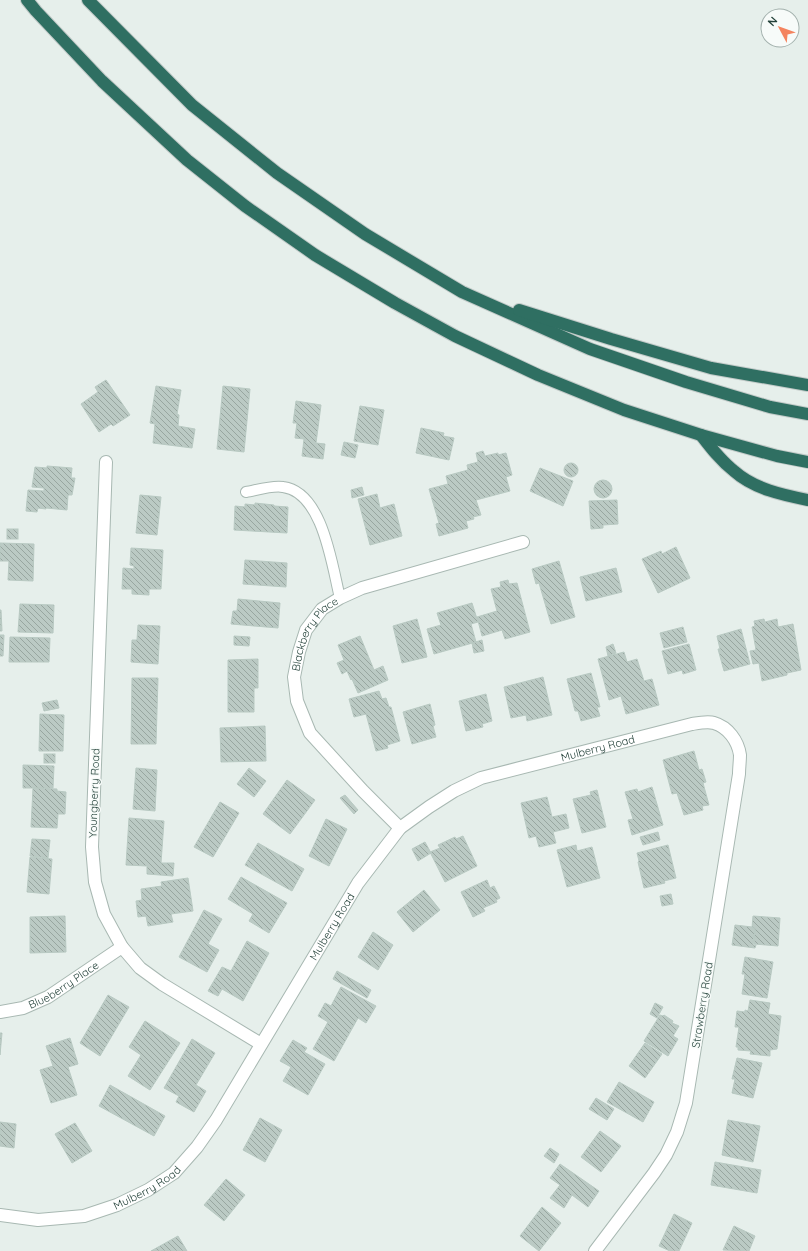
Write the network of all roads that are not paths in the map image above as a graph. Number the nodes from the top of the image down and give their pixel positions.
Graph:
1 (27, 0) edge
2 (88, 0) edge
3 (462, 292) junction
4 (808, 385) edge
5 (808, 414) edge
6 (701, 435) junction
7 (106, 462) dead end
8 (808, 462) edge
9 (246, 492) dead end
10 (808, 500) edge
11 (523, 542) dead end
12 (340, 598) junction
13 (732, 735) joint
14 (400, 828) junction
15 (122, 947) junction
16 (0, 1012) edge
17 (261, 1044) junction
18 (0, 1215) edge
19 (595, 1251) edge

1 - 6 highway
2 - 3 highway
3 - 4 highway
3 - 5 highway
6 - 8 highway
6 - 10 highway
7 - 15 street, Youngberry Road
9 - 12 lane
11 - 12 street, Blackberry Place
12 - 14 street, Blackberry Place
13 - 14 street, Mulberry Road
13 - 19 street, Strawberry Road
14 - 17 street, Mulberry Road
15 - 16 street, Blueberry Place
15 - 17 street, Youngberry Road
17 - 18 street, Mulberry Road

